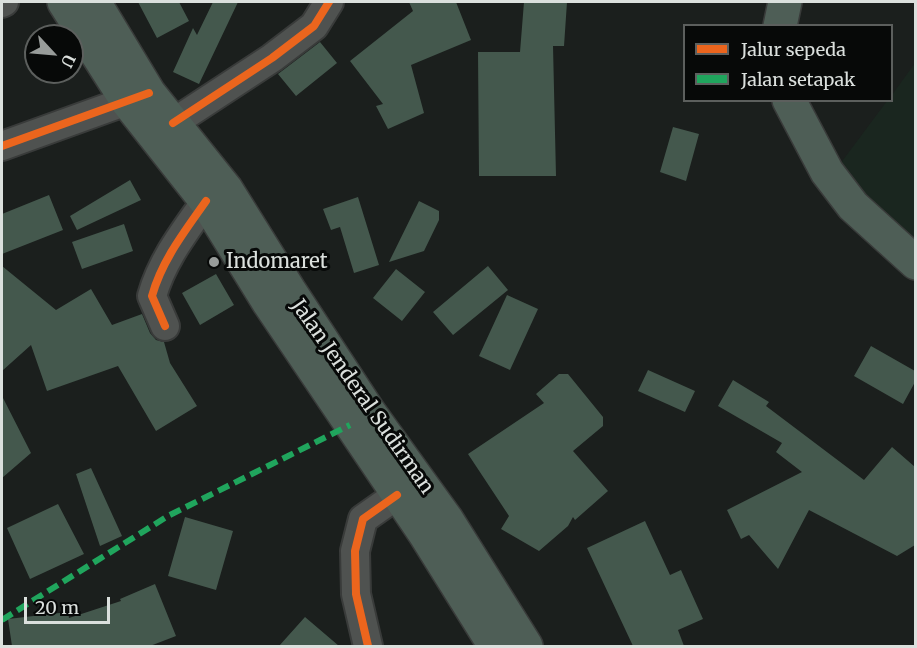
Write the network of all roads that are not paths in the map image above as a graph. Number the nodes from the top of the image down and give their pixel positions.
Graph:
1 (64, 2) edge
2 (94, 2) edge
3 (329, 2) edge
4 (785, 2) edge
5 (780, 24) edge
6 (138, 97) junction
7 (790, 102) edge
8 (173, 123) junction
9 (2, 146) edge
10 (206, 201) junction
11 (915, 262) edge
12 (165, 326) dead end
13 (409, 488) junction
14 (368, 646) edge
15 (495, 646) edge
16 (526, 646) edge

1 - 6 highway, Jalan Jenderal Sudirman
2 - 6 highway, Jalan Jenderal Sudirman
3 - 8 street
4 - 5 highway
6 - 8 highway, Jalan Jenderal Sudirman
6 - 9 street
6 - 10 highway, Jalan Jenderal Sudirman
7 - 11 highway
8 - 13 highway, Jalan Jenderal Sudirman
10 - 12 street
10 - 13 highway, Jalan Jenderal Sudirman
13 - 14 street
13 - 15 highway, Jalan Jenderal Sudirman
13 - 16 highway, Jalan Jenderal Sudirman

